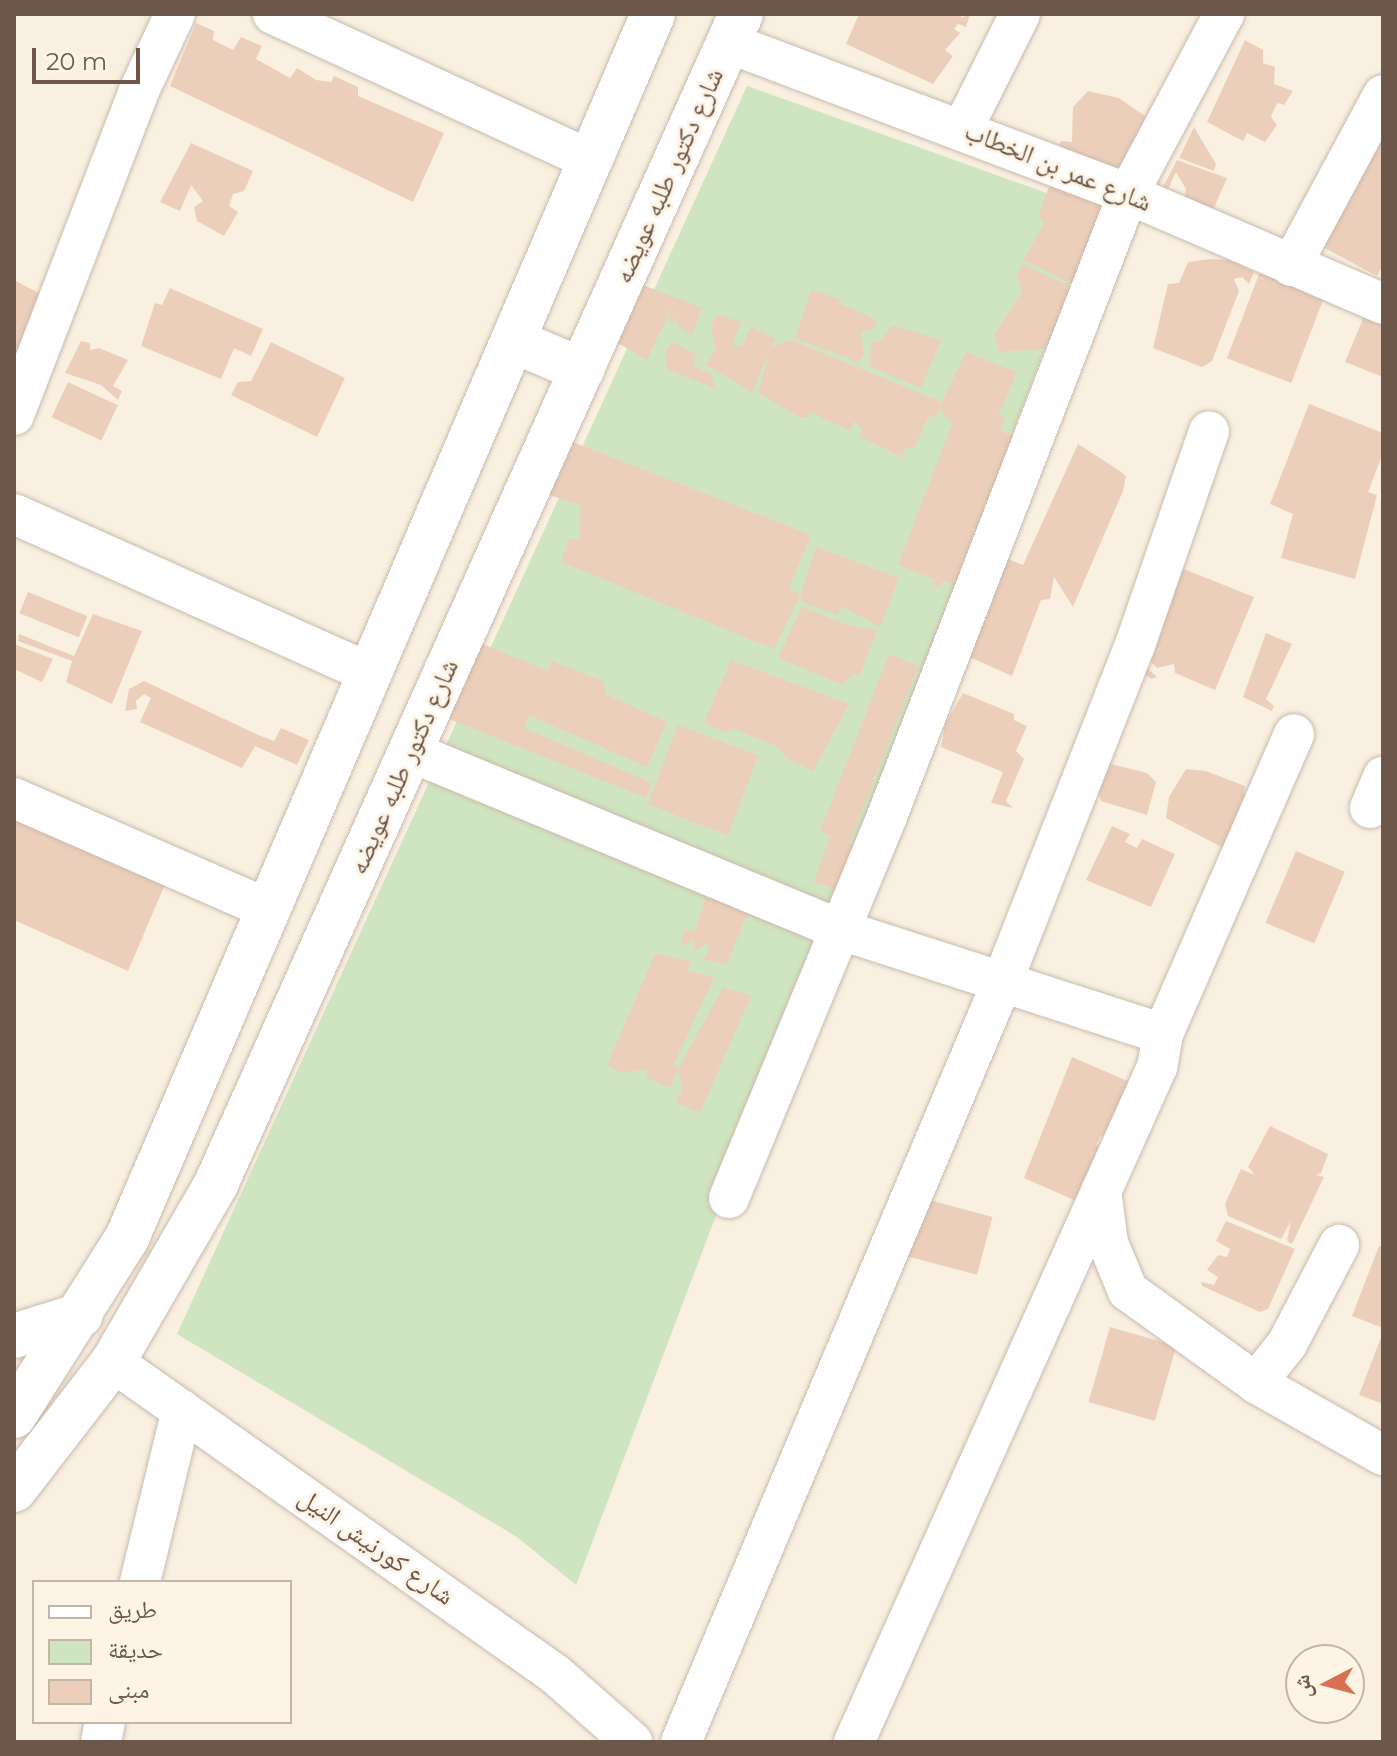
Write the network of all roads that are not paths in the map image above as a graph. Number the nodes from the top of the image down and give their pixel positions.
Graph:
1 (175, 14) edge
2 (273, 14) edge
3 (653, 14) edge
4 (1020, 14) edge
5 (1224, 14) edge
6 (735, 28) edge
7 (1383, 95) edge
8 (963, 128) junction
9 (591, 160) junction
10 (1128, 194) junction
11 (1291, 266) junction
12 (1382, 301) edge
13 (514, 341) junction
14 (582, 370) junction
15 (14, 415) edge
16 (1209, 431) dead end
17 (14, 514) edge
18 (369, 673) junction
19 (1294, 734) dead end
20 (411, 752) junction
21 (14, 798) edge
22 (270, 910) junction
23 (841, 930) junction
24 (1003, 980) junction
25 (1163, 1034) junction
26 (1101, 1190) junction
27 (729, 1198) dead end
28 (1339, 1245) dead end
29 (81, 1315) junction
30 (14, 1336) edge
31 (113, 1362) junction
32 (1256, 1383) junction
33 (182, 1410) junction
34 (14, 1416) edge
35 (1383, 1455) edge
36 (14, 1490) edge
37 (140, 1580) edge
38 (632, 1742) edge
39 (681, 1742) edge
40 (854, 1742) edge

1 - 15 street
2 - 9 street
3 - 9 street
4 - 8 street
5 - 10 street
6 - 8 street, شارع عمر بن الخطاب
6 - 14 street, شارع دكتور طلبه عويضه
7 - 11 street
8 - 10 street, شارع عمر بن الخطاب
9 - 13 street
10 - 11 street, شارع عمر بن الخطاب
10 - 23 street
11 - 12 street, شارع عمر بن الخطاب
13 - 14 street
13 - 18 street
14 - 20 street, شارع دكتور طلبه عويضه
16 - 24 street
17 - 18 street
18 - 22 street
19 - 25 street
20 - 23 street
20 - 31 street, شارع دكتور طلبه عويضه
21 - 22 street
22 - 29 street
23 - 24 street
23 - 27 street
24 - 25 street
24 - 39 street
25 - 26 street
26 - 32 street
26 - 40 street
28 - 32 street
29 - 30 street
29 - 34 street
31 - 33 street, شارع كورنيش النيل
31 - 36 street, شارع دكتور طلبه عويضه
32 - 35 street
33 - 37 street
33 - 38 street, شارع كورنيش النيل

